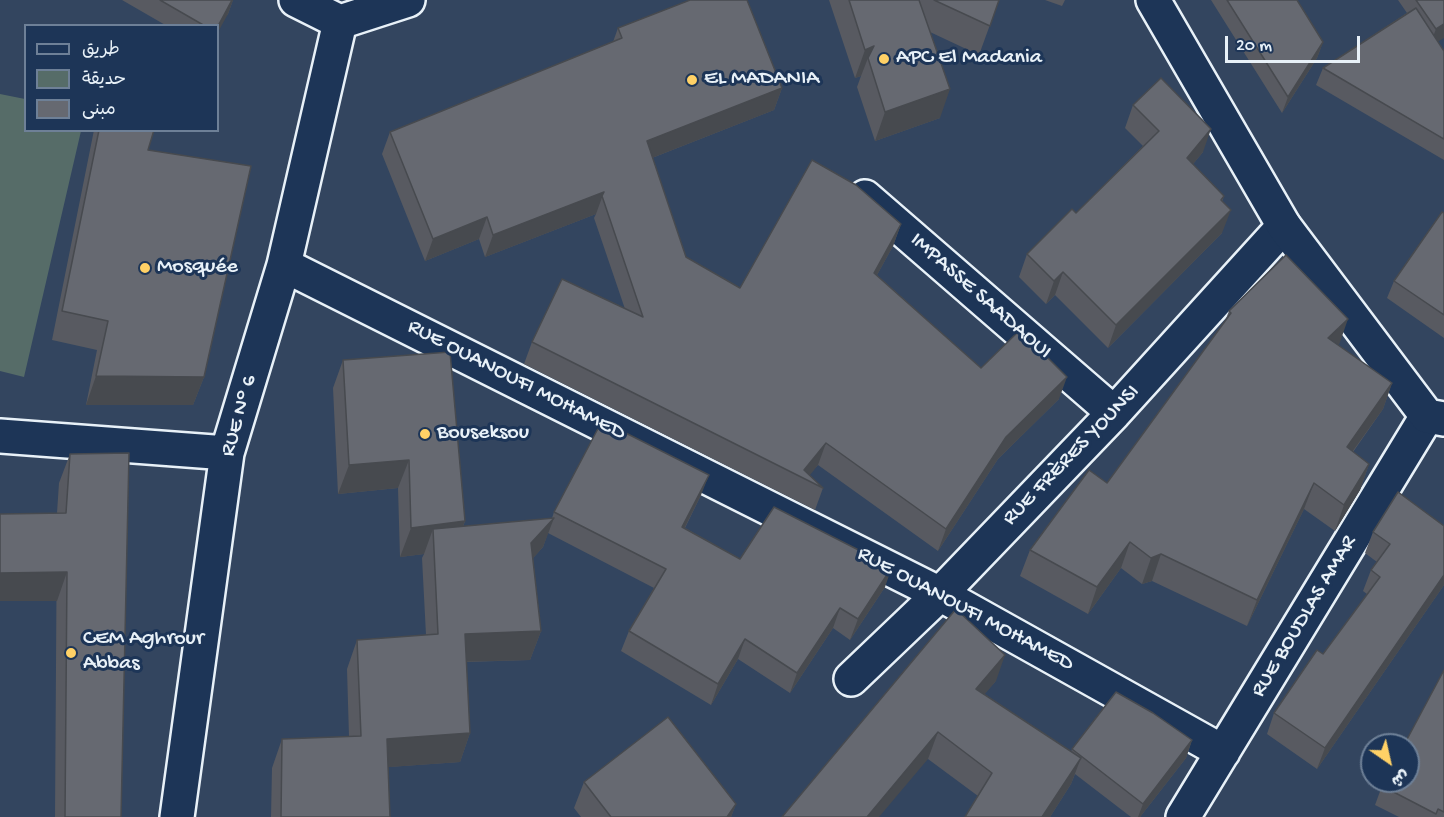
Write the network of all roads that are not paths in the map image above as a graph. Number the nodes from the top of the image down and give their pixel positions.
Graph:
1 (296, 0) edge
2 (408, 0) edge
3 (1153, 0) edge
4 (340, 22) junction
5 (846, 180) edge
6 (1284, 226) junction
7 (284, 266) junction
8 (1114, 413) junction
9 (1435, 418) edge
10 (0, 436) edge
11 (227, 453) junction
12 (940, 594) junction
13 (851, 679) dead end
14 (1223, 752) junction
15 (177, 817) edge
16 (1183, 817) edge

1 - 4 street
2 - 4 street
3 - 6 street
4 - 7 street, RUE N° 6
5 - 8 street, IMPASSE SAADAOUI
6 - 8 street, RUE FRÈRES YOUNSI
6 - 9 street
7 - 11 street, RUE N° 6
7 - 12 street, RUE OUANOUFI MOHAMED
8 - 12 street, RUE FRÈRES YOUNSI
9 - 14 street, RUE BOUDLAS AMAR
10 - 11 street
11 - 15 street, RUE N° 6
12 - 13 street, RUE FRÈRES YOUNSI
12 - 14 street, RUE OUANOUFI MOHAMED
14 - 16 street, RUE BOUDLAS AMAR

